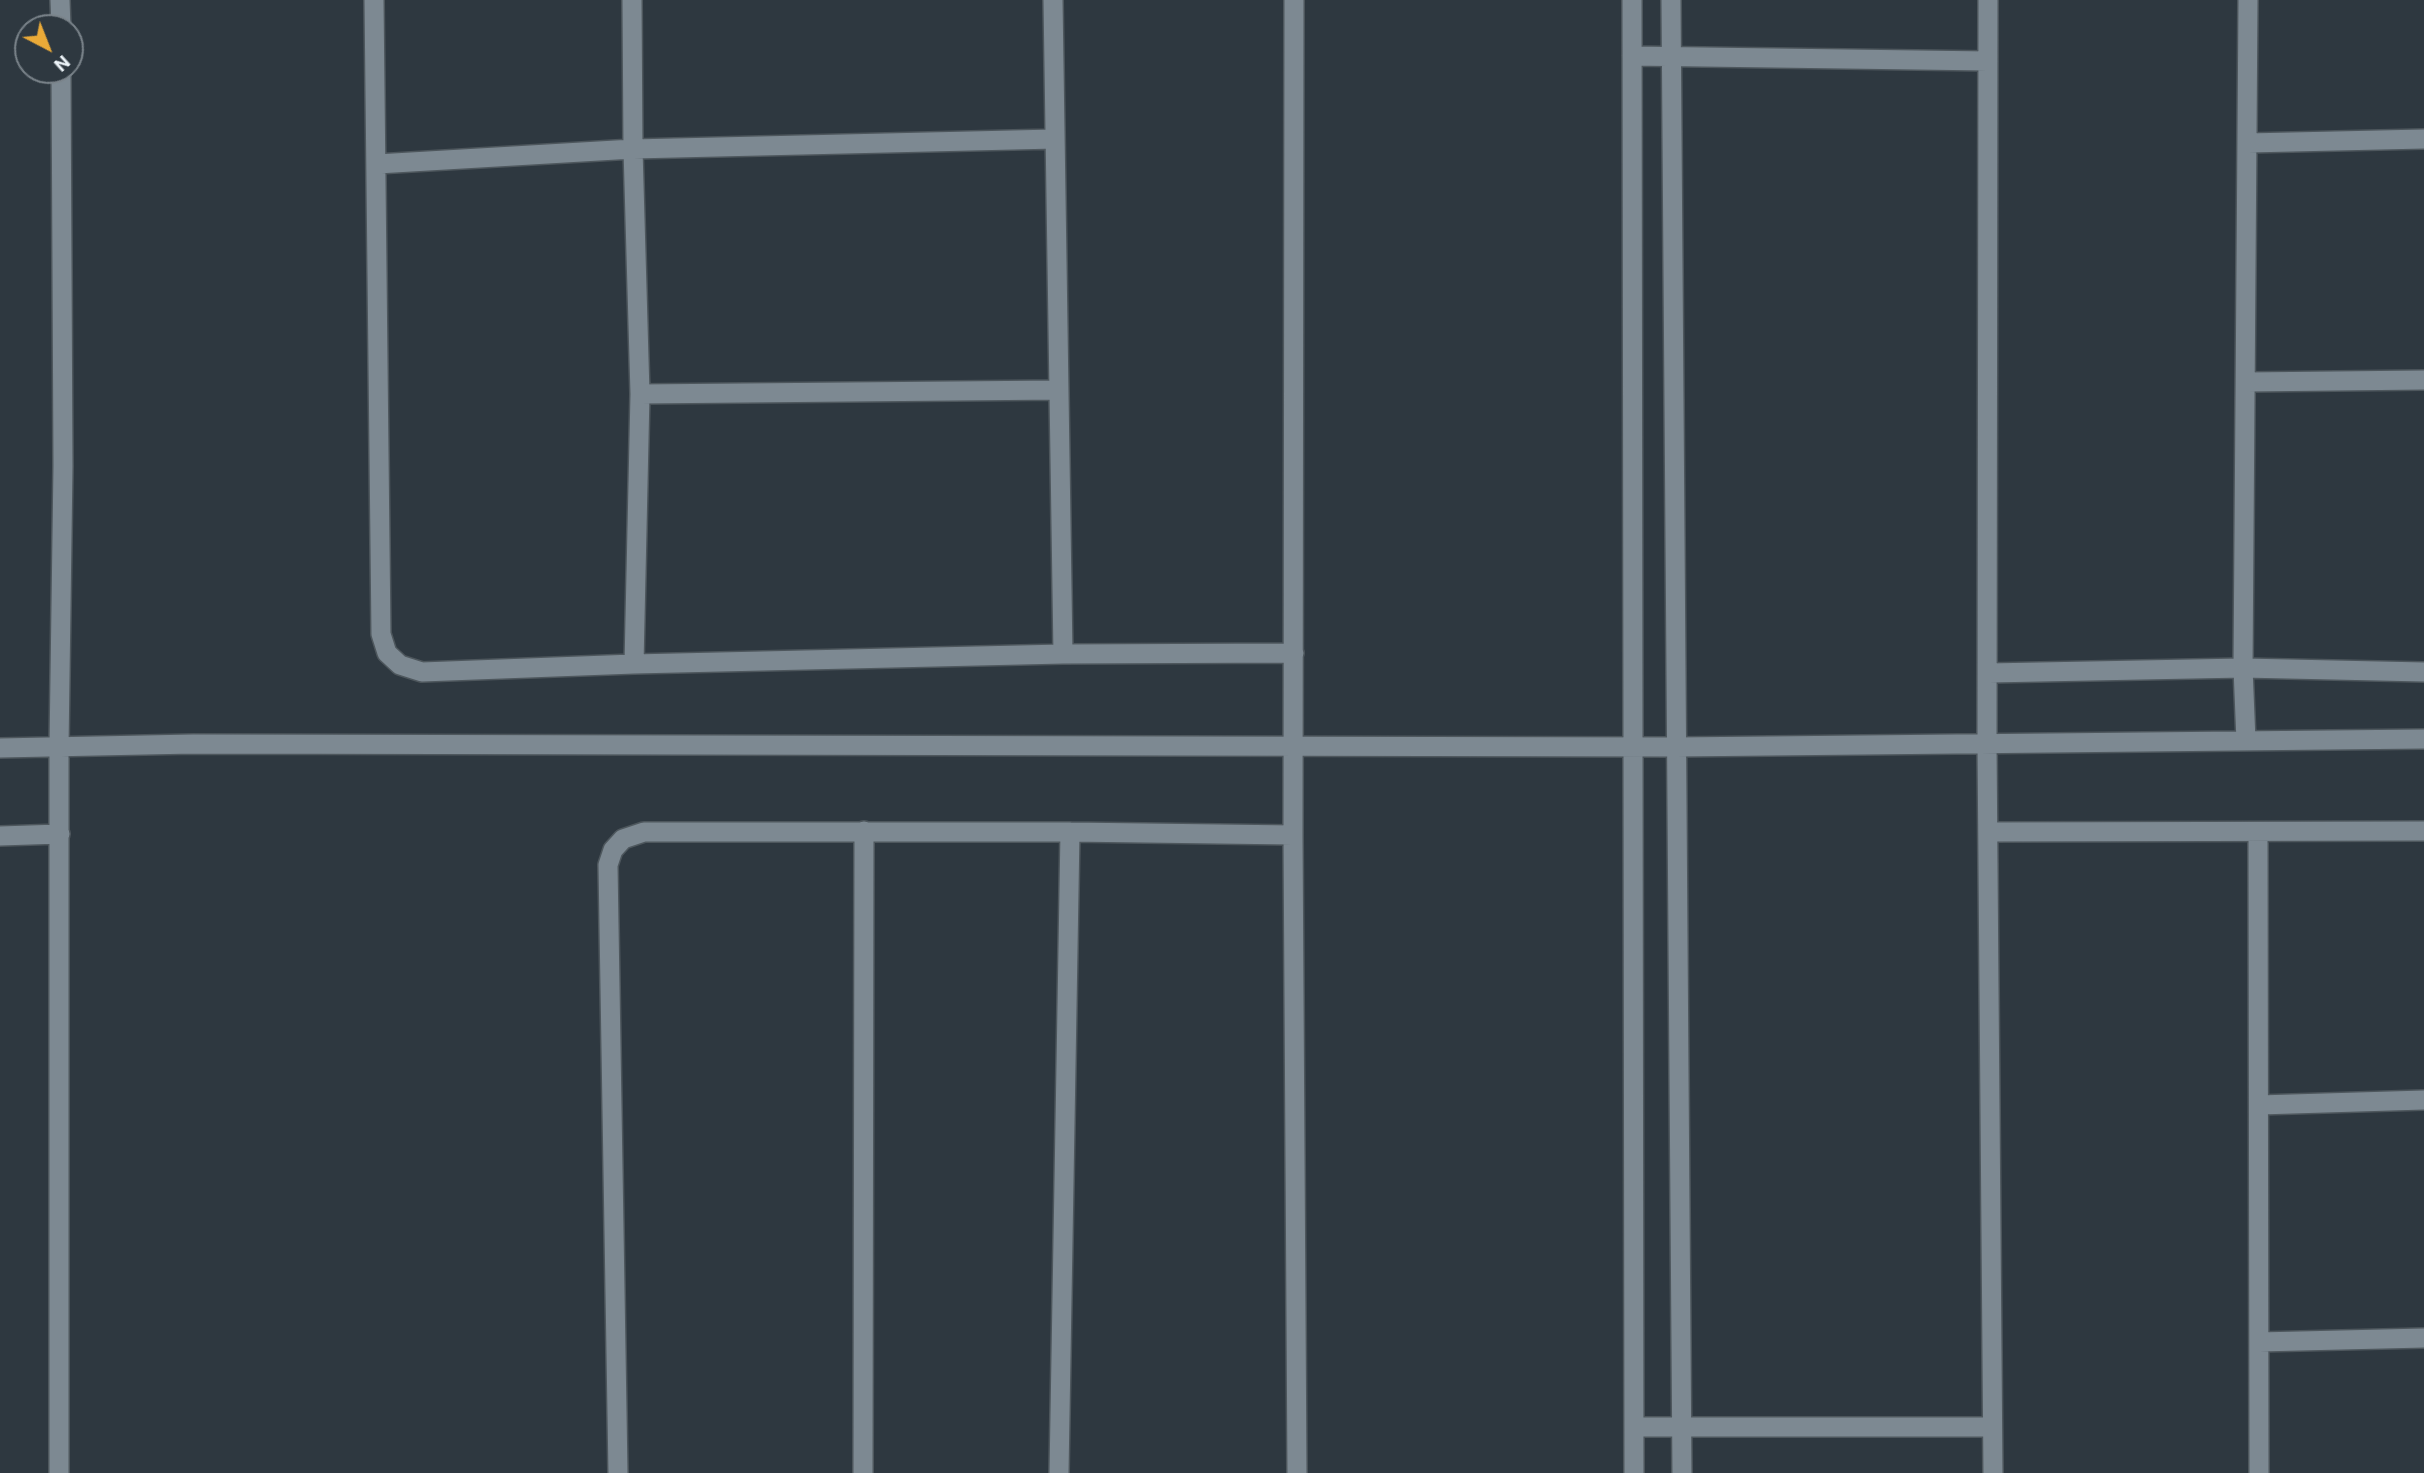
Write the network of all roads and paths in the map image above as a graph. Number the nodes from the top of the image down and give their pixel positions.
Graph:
1 (374, 0) edge
2 (632, 0) edge
3 (1053, 0) edge
4 (1294, 0) edge
5 (1632, 0) edge
6 (1671, 0) edge
7 (1988, 0) edge
8 (2248, 0) edge
9 (1632, 56) junction
10 (1671, 56) junction
11 (1988, 61) junction
12 (61, 84) edge
13 (1055, 139) junction
14 (2424, 139) edge
15 (2248, 144) junction
16 (633, 149) junction
17 (377, 164) junction
18 (2424, 380) edge
19 (2247, 382) junction
20 (1059, 390) junction
21 (639, 394) junction
22 (1294, 653) junction
23 (1063, 654) junction
24 (634, 664) junction
25 (2243, 668) junction
26 (2424, 672) edge
27 (1989, 673) junction
28 (2424, 739) edge
29 (2246, 741) junction
30 (1987, 744) junction
31 (1293, 746) junction
32 (59, 747) junction
33 (1633, 747) junction
34 (1676, 747) junction
35 (0, 748) edge
36 (864, 831) junction
37 (2424, 831) edge
38 (1070, 832) junction
39 (1988, 832) junction
40 (2258, 832) junction
41 (60, 834) junction
42 (1293, 835) junction
43 (0, 836) edge
44 (2424, 1100) edge
45 (2259, 1105) junction
46 (2424, 1338) edge
47 (2259, 1342) junction
48 (1634, 1427) junction
49 (1681, 1427) junction
50 (1992, 1427) junction
51 (59, 1473) edge
52 (618, 1473) edge
53 (863, 1473) edge
54 (1059, 1473) edge
55 (1297, 1473) edge
56 (1634, 1473) edge
57 (1682, 1473) edge
58 (1993, 1473) edge
59 (2259, 1473) edge

1 - 17 street
2 - 16 street
3 - 13 street
4 - 22 street
5 - 9 street
6 - 10 street
7 - 11 street
8 - 15 street
9 - 10 street
9 - 33 street
10 - 11 street
10 - 34 street
11 - 27 street
12 - 32 street
13 - 16 street
13 - 20 street
14 - 15 street
15 - 19 street
16 - 17 street
16 - 21 street
17 - 24 street
18 - 19 street
19 - 25 street
20 - 21 street
20 - 23 street
21 - 24 street
22 - 23 street
22 - 31 street
23 - 24 street
25 - 26 street
25 - 27 street
25 - 29 street
27 - 30 street
28 - 29 street
29 - 30 street
30 - 34 street
30 - 39 street
31 - 32 street
31 - 33 street
31 - 42 street
32 - 35 street
32 - 41 street
33 - 34 street
33 - 48 street
34 - 49 street
36 - 38 street
36 - 52 street
36 - 53 street
37 - 40 street
38 - 42 street
38 - 54 street
39 - 40 street
39 - 50 street
40 - 45 street
41 - 43 street
41 - 51 street
42 - 55 street
44 - 45 street
45 - 47 street
46 - 47 street
47 - 59 street
48 - 49 street
48 - 56 street
49 - 50 street
49 - 57 street
50 - 58 street

